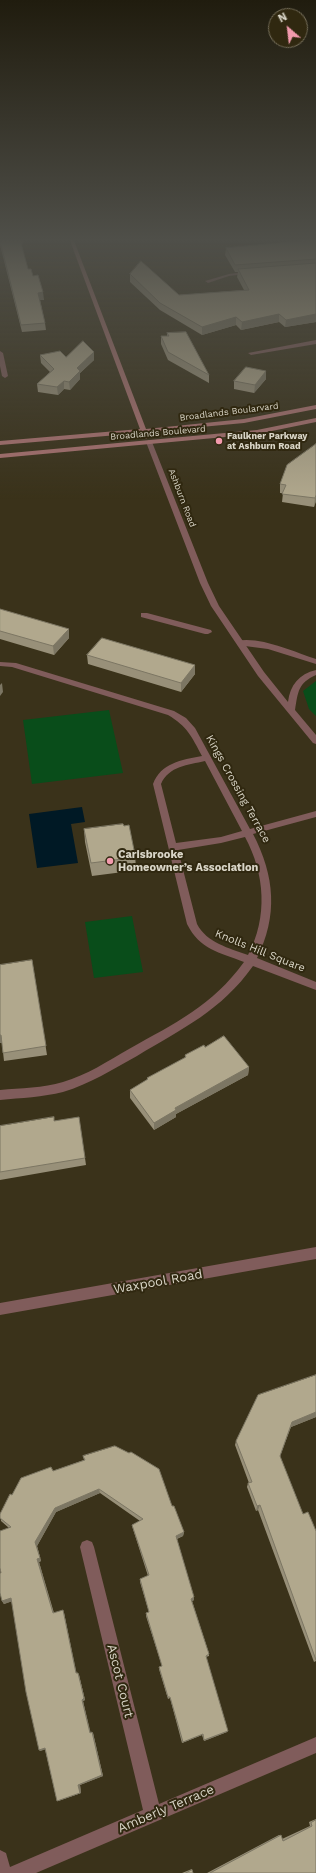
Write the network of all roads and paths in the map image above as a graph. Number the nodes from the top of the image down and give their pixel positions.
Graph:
1 (104, 325) edge
2 (316, 342) edge
3 (0, 353) edge
4 (251, 353) dead end
5 (5, 376) dead end
6 (316, 407) edge
7 (316, 420) edge
8 (144, 430) junction
9 (149, 442) junction
10 (0, 443) edge
11 (0, 456) edge
12 (144, 615) dead end
13 (208, 632) dead end
14 (240, 643) junction
15 (316, 662) edge
16 (0, 664) edge
17 (316, 672) edge
18 (291, 712) junction
19 (316, 741) edge
20 (207, 758) junction
21 (316, 814) edge
22 (248, 833) junction
23 (173, 847) junction
24 (252, 960) junction
25 (316, 986) edge
26 (0, 1095) edge
27 (316, 1253) edge
28 (0, 1309) edge
29 (87, 1547) dead end
30 (316, 1745) edge
31 (153, 1815) junction
32 (0, 1859) edge
33 (2, 1873) edge
34 (16, 1873) edge

1 - 8 main road, Ashburn Road
2 - 4 street
3 - 5 street
6 - 8 main road, Broadlands Boularvard
7 - 9 main road, Broadlands Boulevard
8 - 9 main road, Ashburn Road
8 - 10 main road, Broadlands Boulevard
9 - 11 main road, Broadlands Boulevard
9 - 14 street, Ashburn Road
12 - 13 street
14 - 15 street
14 - 18 street, Ashburn Road
16 - 20 street, Kings Crossing Terrace
17 - 18 street
18 - 19 street, Ashburn Road
20 - 22 street, Kings Crossing Terrace
20 - 23 street, Knolls Hill Square
21 - 22 street
22 - 23 street
22 - 24 street, Kings Crossing Terrace
23 - 24 street, Knolls Hill Square
24 - 25 street, Knolls Hill Square
24 - 26 street, Kings Crossing Terrace
27 - 28 street, Waxpool Road
29 - 31 street, Ascot Court
30 - 31 street, Amberly Terrace
31 - 34 street, Amberly Terrace
32 - 33 street

